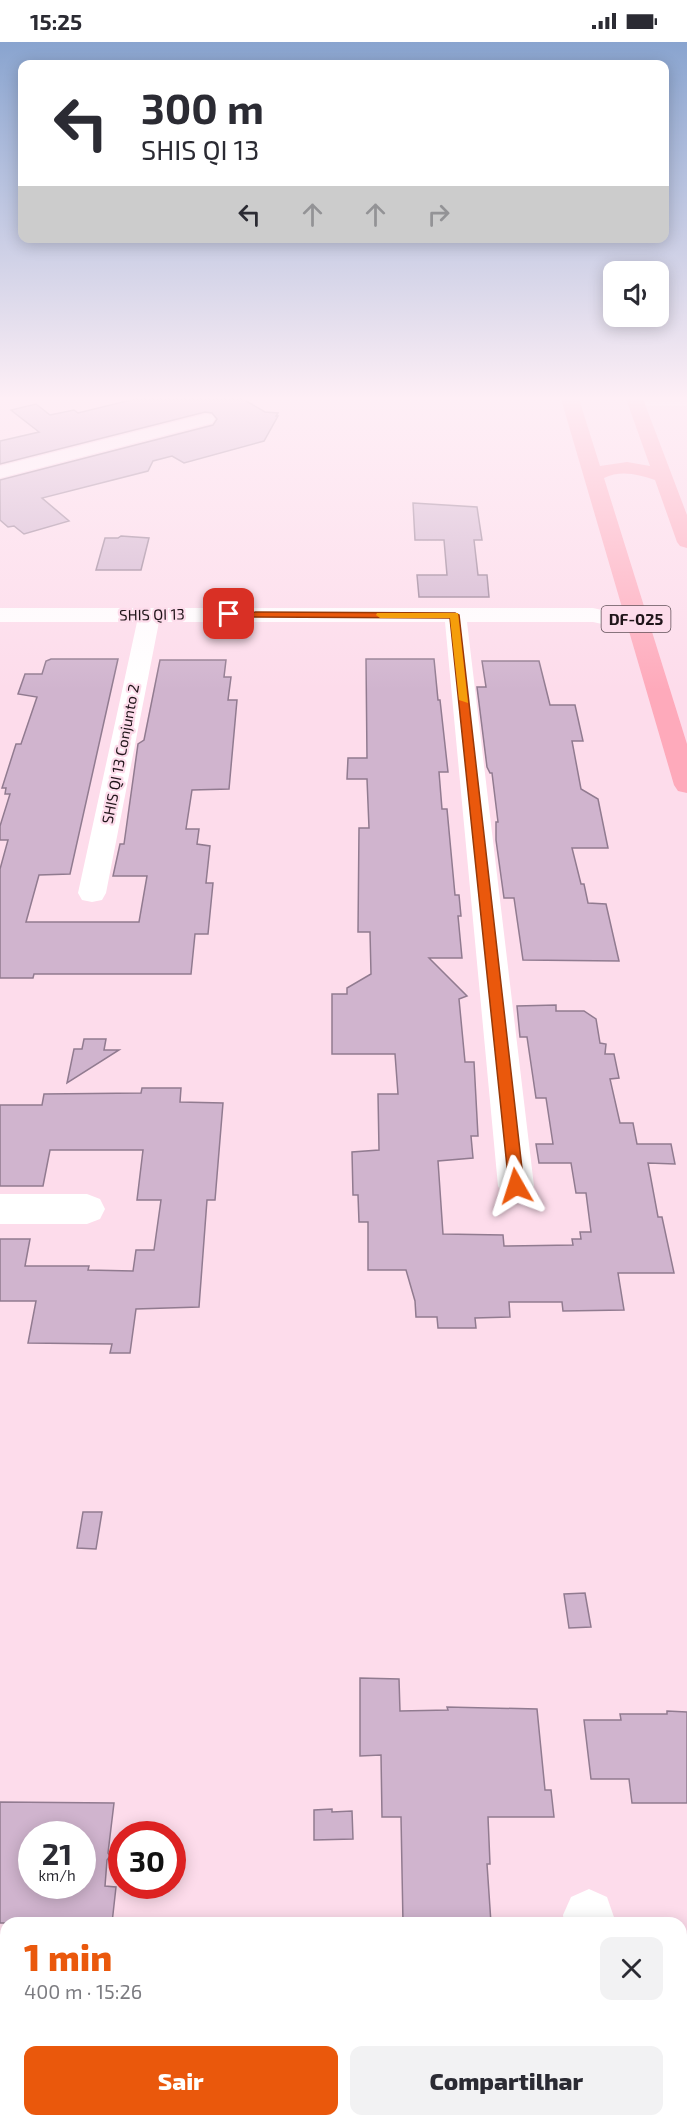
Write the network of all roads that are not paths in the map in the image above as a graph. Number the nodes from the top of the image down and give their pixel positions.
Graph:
1 (599, 496) edge
2 (680, 509) edge
3 (687, 542) edge
4 (631, 604) junction
5 (0, 615) edge
6 (149, 615) junction
7 (455, 615) junction
8 (593, 615) junction
9 (638, 625) junction
10 (687, 785) edge
11 (93, 893) dead end
12 (516, 1186) dead end
13 (0, 1209) edge
14 (87, 1209) dead end

1 - 4 main road, DF-025
2 - 3 main road
4 - 8 street, SHIS QI 13
4 - 9 main road, DF-025
5 - 6 street, SHIS QI 13
6 - 7 street, SHIS QI 13
6 - 11 street, SHIS QI 13 Conjunto 2
7 - 8 street, SHIS QI 13
7 - 12 street
8 - 9 street, SHIS QI 13
9 - 10 main road, DF-025
13 - 14 street

